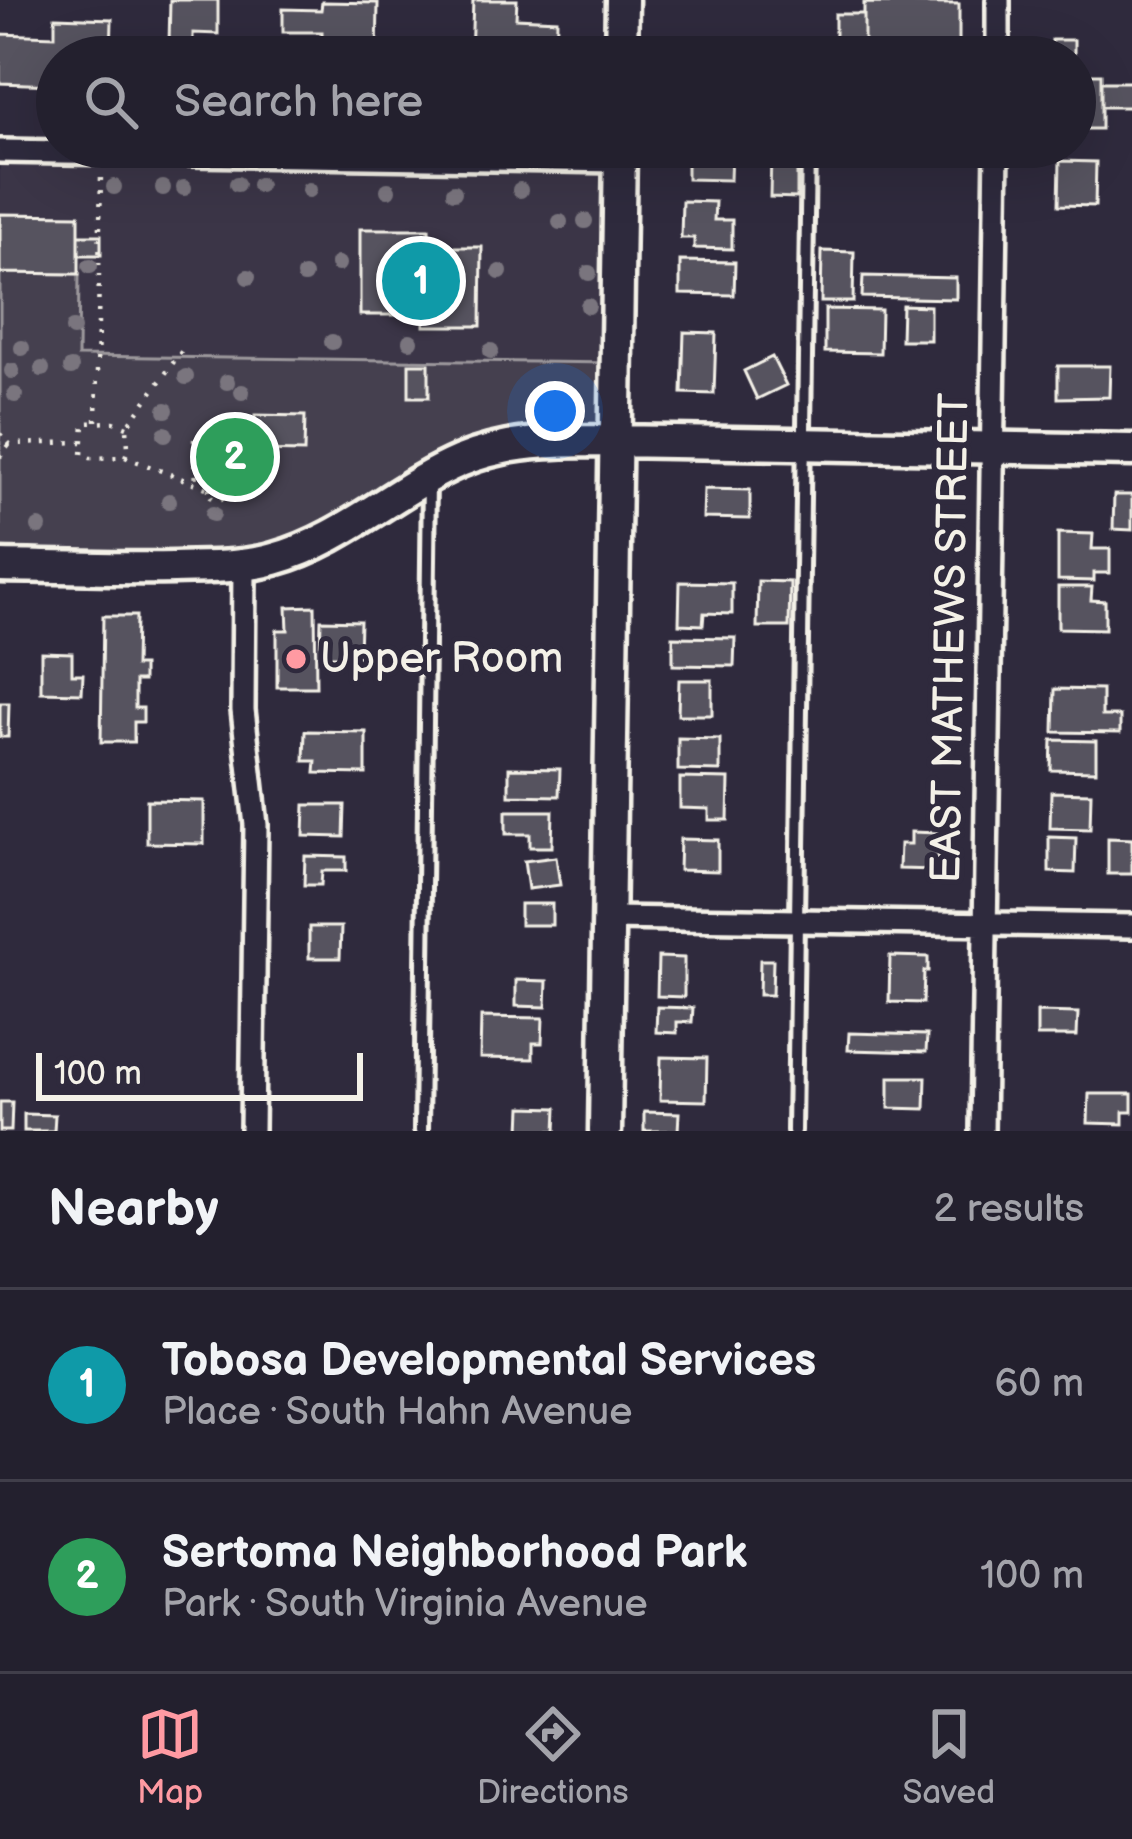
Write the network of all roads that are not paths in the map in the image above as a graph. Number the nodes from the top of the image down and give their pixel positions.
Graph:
1 (622, 0) edge
2 (998, 0) edge
3 (621, 36) edge
4 (998, 36) edge
5 (0, 151) edge
6 (36, 151) edge
7 (620, 168) edge
8 (808, 168) edge
9 (997, 168) edge
10 (614, 441) junction
11 (804, 444) junction
12 (993, 447) junction
13 (1132, 450) edge
14 (430, 476) junction
15 (244, 565) junction
16 (0, 566) edge
17 (610, 918) junction
18 (796, 921) junction
19 (986, 924) junction
20 (1132, 926) edge
21 (252, 1131) edge
22 (422, 1131) edge
23 (605, 1131) edge
24 (794, 1131) edge
25 (982, 1131) edge

1 - 3 street
2 - 4 street
5 - 6 street
7 - 10 street
8 - 11 lane
9 - 12 street, EAST MATHEWS STREET
10 - 11 street
10 - 14 street
10 - 17 street
11 - 12 street
11 - 18 lane
12 - 13 street
12 - 19 street, EAST MATHEWS STREET
14 - 15 street
14 - 22 lane
15 - 16 street
15 - 21 street
17 - 18 street
17 - 23 street
18 - 19 street
18 - 24 lane
19 - 20 street
19 - 25 street, EAST MATHEWS STREET

